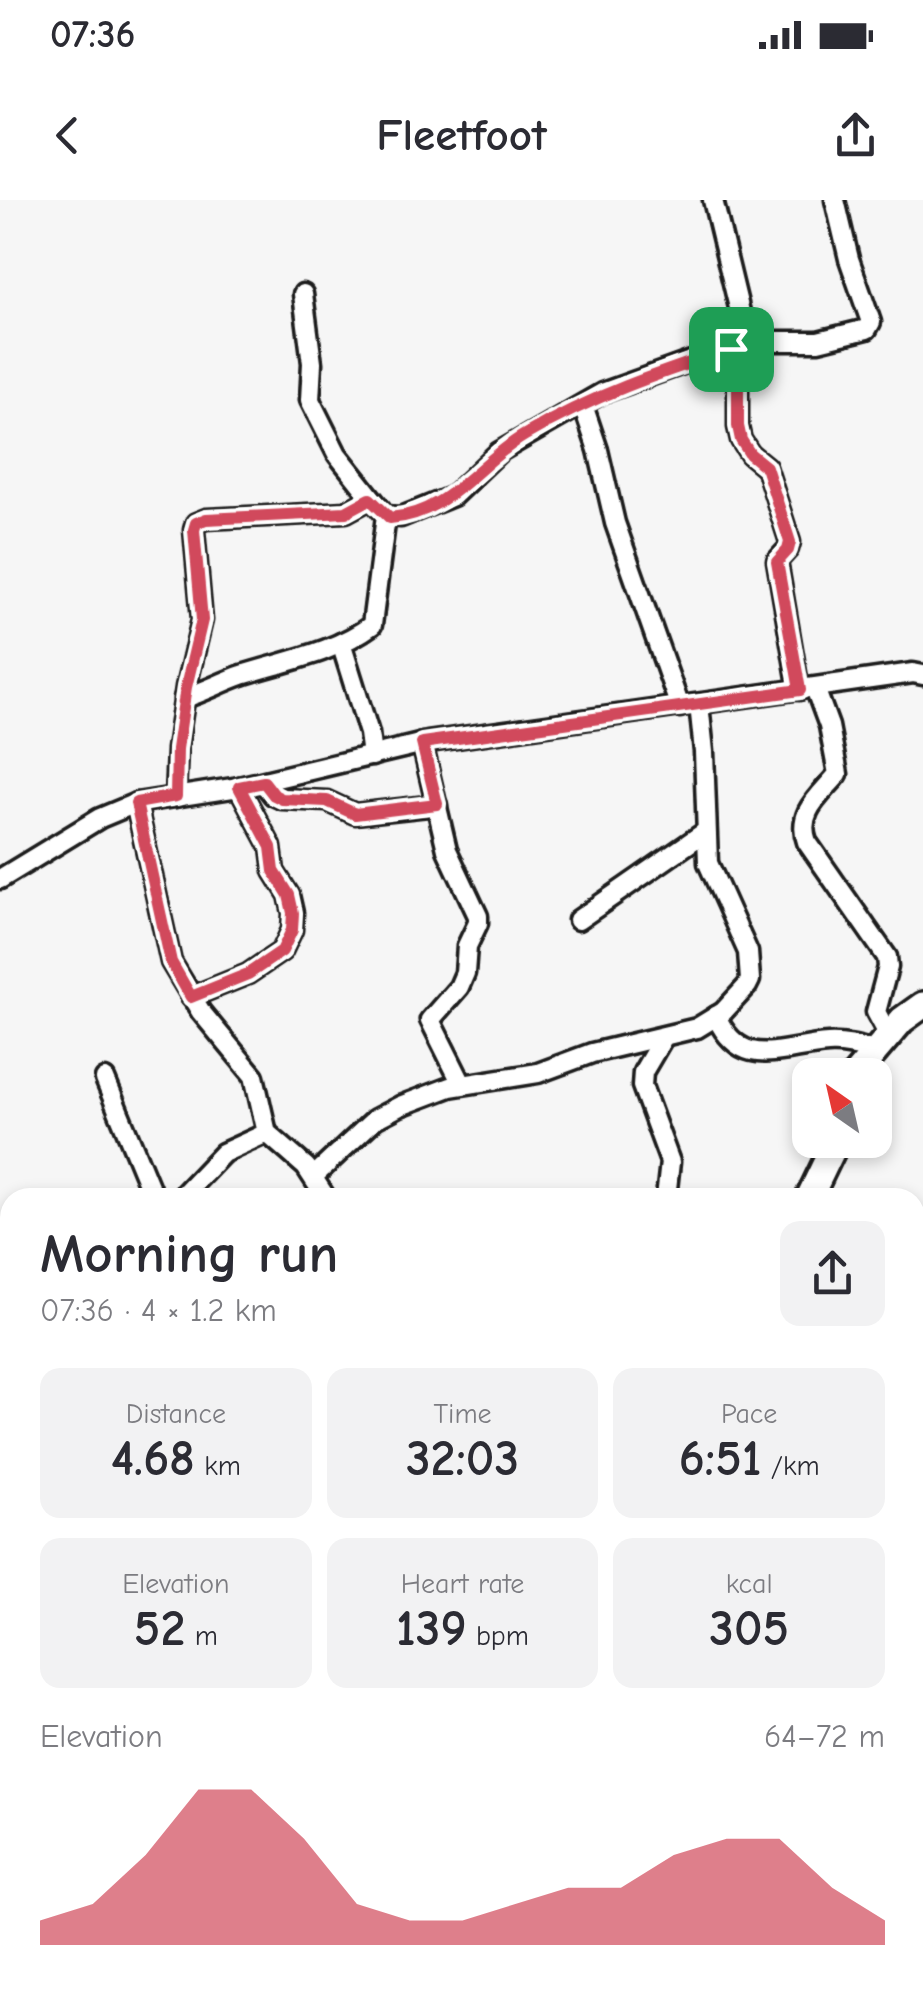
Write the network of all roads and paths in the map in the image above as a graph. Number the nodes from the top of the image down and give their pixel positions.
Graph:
1 (713, 200) edge
2 (835, 200) edge
3 (302, 294) dead end
4 (739, 345) junction
5 (583, 406) junction
6 (370, 499) junction
7 (386, 516) junction
8 (341, 643) junction
9 (923, 674) edge
10 (807, 689) junction
11 (184, 698) junction
12 (689, 706) junction
13 (422, 743) junction
14 (372, 756) junction
15 (264, 782) junction
16 (239, 787) junction
17 (176, 796) junction
18 (136, 803) junction
19 (437, 804) junction
20 (705, 832) junction
21 (0, 880) edge
22 (578, 920) dead end
23 (191, 997) junction
24 (923, 1004) edge
25 (716, 1016) junction
26 (923, 1022) edge
27 (664, 1038) junction
28 (879, 1054) edge
29 (105, 1079) dead end
30 (462, 1084) junction
31 (267, 1133) junction
32 (811, 1158) edge
33 (829, 1158) edge
34 (314, 1176) junction
35 (150, 1188) edge
36 (190, 1188) edge
37 (321, 1188) edge
38 (667, 1188) edge
39 (797, 1188) edge
40 (814, 1188) edge

1 - 4 street
2 - 4 street
3 - 6 street
4 - 5 street
4 - 10 street
5 - 7 street
5 - 12 street
6 - 7 street
6 - 11 street
7 - 8 street
8 - 11 street
8 - 14 street
9 - 10 street
10 - 12 street
10 - 28 street
11 - 17 street
12 - 13 street
12 - 20 street
13 - 14 street
13 - 19 street
14 - 15 street
15 - 16 street
15 - 19 street
16 - 17 street
16 - 23 street
17 - 18 street
18 - 21 street
18 - 23 street
19 - 30 street
20 - 22 street
20 - 25 street
23 - 31 street
24 - 28 main road
25 - 27 street
25 - 28 street
26 - 28 main road
27 - 30 street
27 - 38 street
29 - 35 street
30 - 34 street
31 - 34 street
31 - 36 street
32 - 39 main road
33 - 40 main road
34 - 37 street

